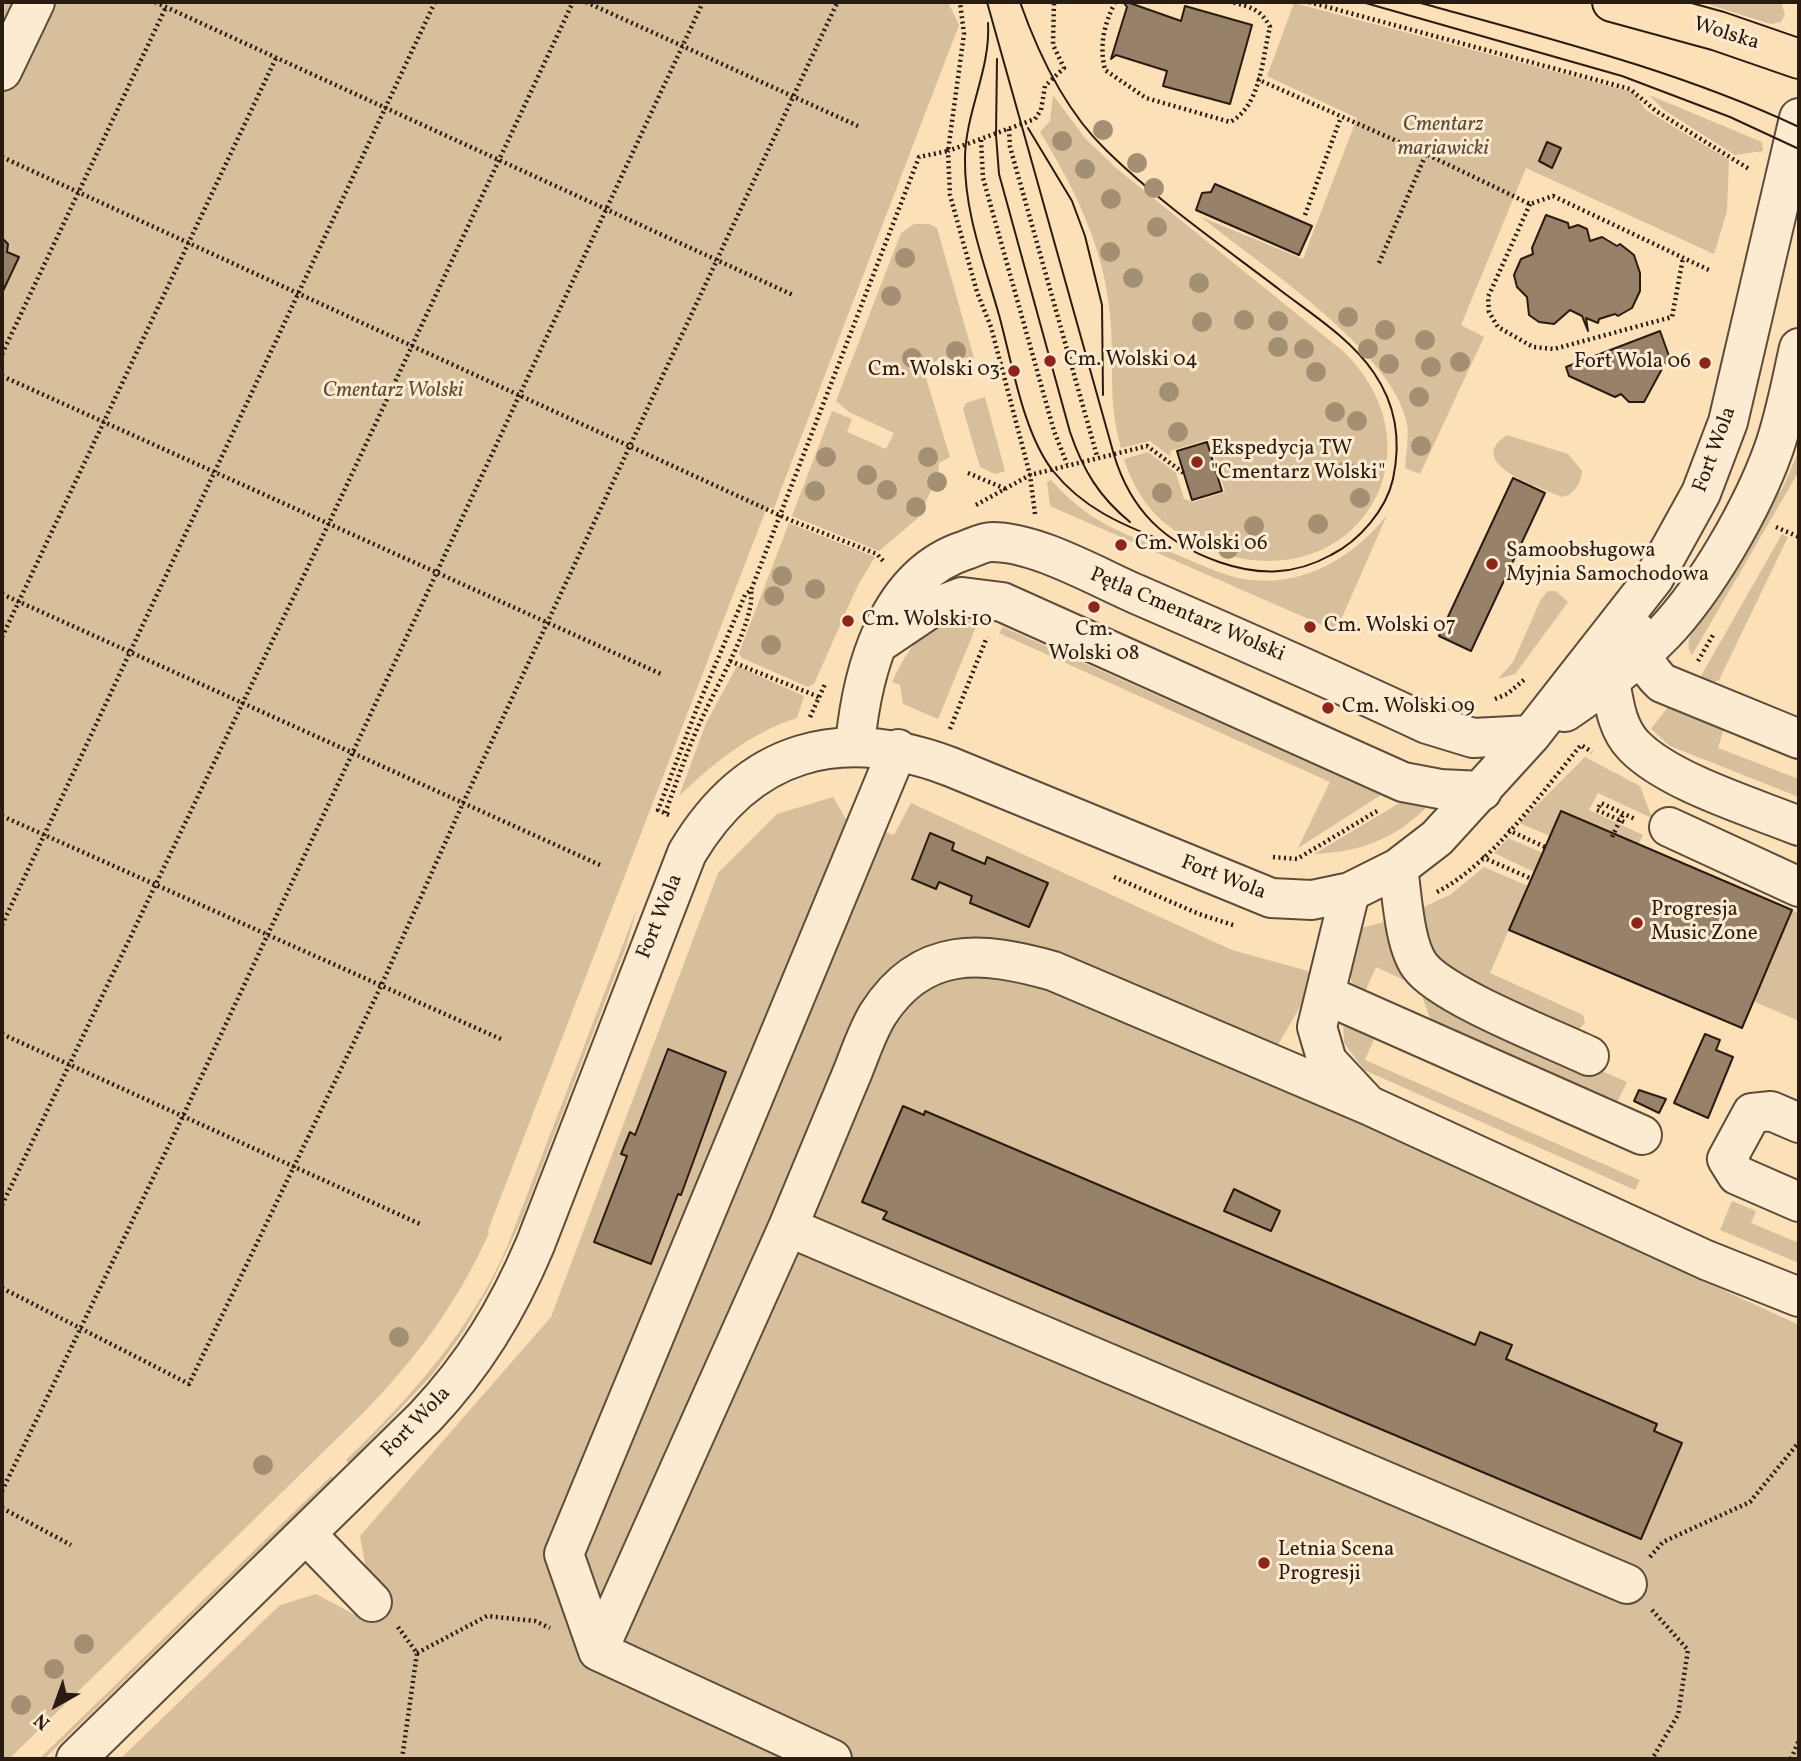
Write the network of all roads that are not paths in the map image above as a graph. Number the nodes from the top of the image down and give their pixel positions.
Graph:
1 (35, 2) edge
2 (1612, 2) edge
3 (1799, 59) edge
4 (2, 71) edge
5 (1799, 118) edge
6 (1799, 348) edge
7 (1631, 609) junction
8 (1685, 610) junction
9 (879, 643) junction
10 (1641, 655) junction
11 (1610, 681) junction
12 (1681, 690) junction
13 (1531, 735) junction
14 (1799, 739) edge
15 (855, 745) junction
16 (898, 749) junction
17 (1482, 792) junction
18 (1668, 827) dead end
19 (1799, 827) edge
20 (1398, 868) junction
21 (1799, 887) edge
22 (1350, 892) junction
23 (1326, 995) junction
24 (1589, 1056) dead end
25 (1368, 1105) junction
26 (1799, 1123) edge
27 (1642, 1135) dead end
28 (1799, 1202) edge
29 (788, 1227) junction
30 (1799, 1297) edge
31 (306, 1534) junction
32 (1627, 1584) road end
33 (372, 1602) road end
34 (598, 1651) junction
35 (76, 1759) edge
36 (832, 1759) edge

1 - 4 street
2 - 3 main road, Wolska
5 - 7 street, Fort Wola
6 - 8 street, Fort Wola
7 - 10 street
7 - 13 street, Fort Wola
8 - 10 street, Fort Wola
8 - 12 street
9 - 13 street, Pętla Cmentarz Wolski
9 - 15 street, Pętla Cmentarz Wolski
9 - 17 street
10 - 11 street, Fort Wola
10 - 12 street
11 - 13 street, Fort Wola
11 - 19 street
12 - 14 street
13 - 17 street, Fort Wola
15 - 16 street, Fort Wola
15 - 31 street, Fort Wola
16 - 22 street, Fort Wola
16 - 34 street
17 - 20 street, Fort Wola
18 - 21 street
20 - 22 street, Fort Wola
20 - 24 street
22 - 23 street
23 - 25 street
23 - 27 street
25 - 29 street
25 - 30 street
26 - 28 street
29 - 32 street
29 - 34 street
31 - 33 street
31 - 35 street, Fort Wola
34 - 36 street

